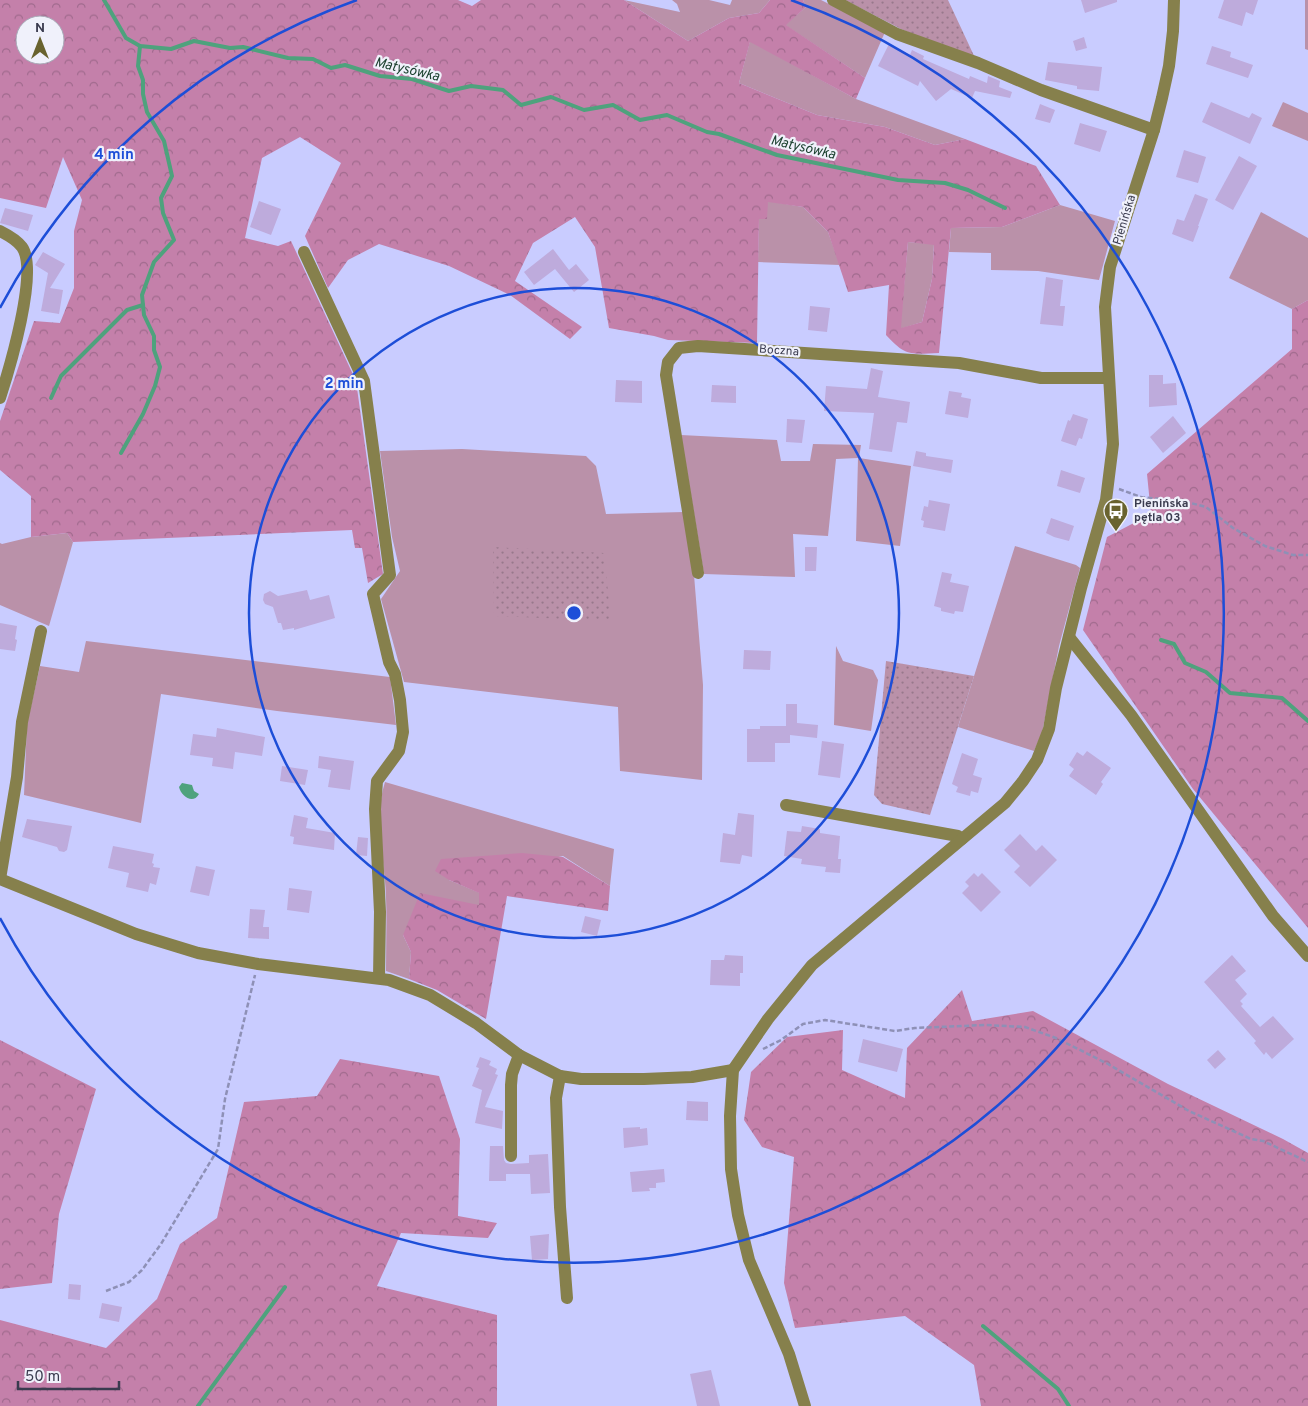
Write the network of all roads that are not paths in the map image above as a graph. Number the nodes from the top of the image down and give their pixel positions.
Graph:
1 (832, 0) edge
2 (1174, 0) edge
3 (1154, 130) junction
4 (0, 231) edge
5 (304, 252) dead end
6 (1109, 378) junction
7 (0, 398) edge
8 (698, 573) dead end
9 (41, 631) dead end
10 (1069, 637) junction
11 (786, 805) dead end
12 (962, 839) junction
13 (0, 879) edge
14 (1308, 956) edge
15 (379, 978) junction
16 (519, 1055) junction
17 (734, 1070) junction
18 (560, 1076) junction
19 (511, 1156) dead end
20 (567, 1298) dead end
21 (805, 1406) edge

1 - 3 street
2 - 3 street, Pienińska
3 - 6 street, Pienińska
4 - 7 street
5 - 15 street
6 - 8 street, Boczna
6 - 10 street, Pienińska
9 - 13 street
10 - 12 street, Pienińska
10 - 14 street
11 - 12 street
12 - 17 street, Pienińska
13 - 15 street
15 - 16 street
16 - 18 street
16 - 19 street
17 - 18 street
17 - 21 street
18 - 20 street

